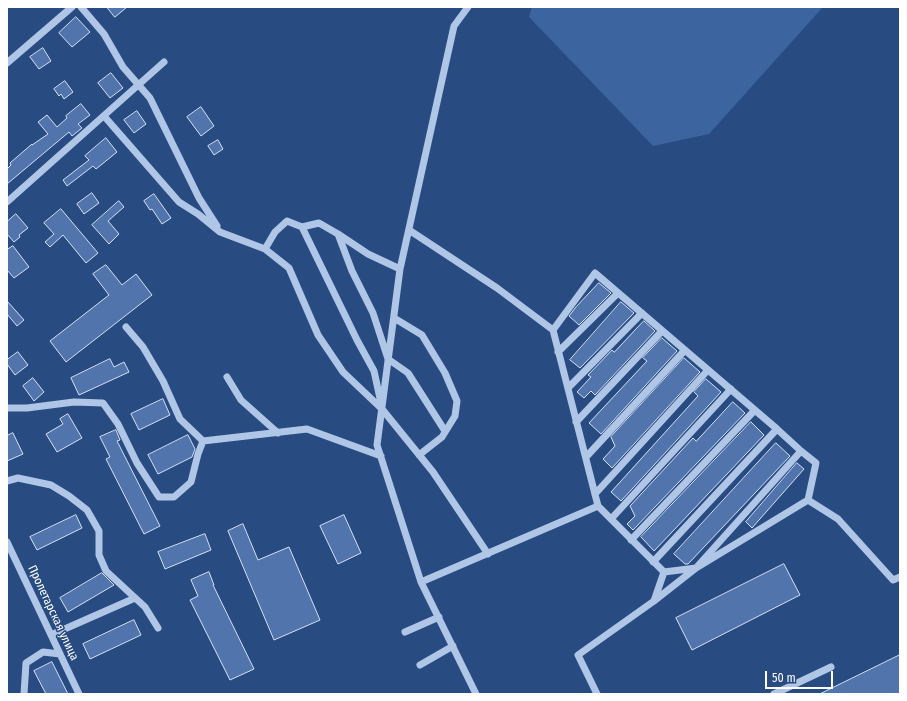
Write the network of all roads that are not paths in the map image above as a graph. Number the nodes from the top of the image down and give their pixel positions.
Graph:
1 (72, 7) edge
2 (81, 7) edge
3 (468, 7) edge
4 (164, 62) dead end
5 (7, 63) edge
6 (139, 84) junction
7 (104, 116) junction
8 (7, 202) edge
9 (302, 227) junction
10 (409, 230) junction
11 (220, 232) junction
12 (338, 234) junction
13 (266, 249) junction
14 (400, 269) junction
15 (618, 292) junction
16 (642, 313) junction
17 (394, 318) junction
18 (126, 327) dead end
19 (553, 330) junction
20 (662, 331) junction
21 (686, 350) junction
22 (558, 352) junction
23 (388, 359) junction
24 (708, 370) junction
25 (227, 377) dead end
26 (568, 388) junction
27 (731, 389) junction
28 (7, 408) edge
29 (382, 409) junction
30 (755, 410) junction
31 (576, 422) junction
32 (777, 429) junction
33 (445, 431) junction
34 (278, 433) junction
35 (203, 441) junction
36 (801, 451) junction
37 (419, 455) junction
38 (381, 456) junction
39 (586, 457) junction
40 (7, 481) edge
41 (595, 494) junction
42 (808, 500) junction
43 (598, 506) junction
44 (611, 519) junction
45 (631, 540) junction
46 (7, 542) edge
47 (488, 554) junction
48 (653, 562) junction
49 (696, 568) junction
50 (664, 572) junction
51 (900, 577) edge
52 (421, 582) junction
53 (135, 598) junction
54 (654, 601) junction
55 (439, 617) junction
56 (158, 628) dead end
57 (405, 632) dead end
58 (51, 635) junction
59 (453, 646) junction
60 (60, 654) junction
61 (420, 665) dead end
62 (830, 667) dead end
63 (24, 694) edge
64 (79, 694) edge
65 (476, 694) edge
66 (598, 694) edge
67 (774, 694) edge

1 - 5 street
2 - 6 street
3 - 10 street
4 - 6 street
6 - 7 street
6 - 11 street
7 - 8 street
7 - 11 street
9 - 12 street
9 - 13 street
9 - 29 street
10 - 14 street
10 - 19 street
11 - 13 street
12 - 14 street
12 - 23 street
13 - 29 street
14 - 17 street
15 - 16 street
15 - 19 street
15 - 22 street
16 - 20 street
16 - 26 street
17 - 23 street
17 - 33 street
18 - 35 street
19 - 22 street
20 - 21 street
20 - 31 street
21 - 24 street
21 - 39 street
22 - 26 street
23 - 29 street
23 - 33 street
24 - 27 street
24 - 41 street
25 - 34 street
26 - 31 street
27 - 30 street
27 - 44 street
28 - 35 street
29 - 37 street
29 - 38 street
30 - 32 street
30 - 45 street
31 - 39 street
32 - 36 street
32 - 48 street
33 - 37 street
34 - 35 street
34 - 38 street
36 - 42 street
36 - 49 street
37 - 47 street
38 - 52 street
39 - 41 street
40 - 53 street
41 - 43 street
42 - 49 street
42 - 51 street
43 - 44 street
43 - 47 street
44 - 45 street
45 - 48 street
46 - 58 street, Пролетарская улица
47 - 52 street
48 - 50 street
49 - 50 street
49 - 54 street
50 - 54 street
52 - 55 street
53 - 56 street
53 - 58 street
54 - 66 street
55 - 57 street
55 - 59 street
58 - 60 street, Пролетарская улица
59 - 61 street
59 - 65 street
60 - 63 street
60 - 64 street, Пролетарская улица
62 - 67 street

